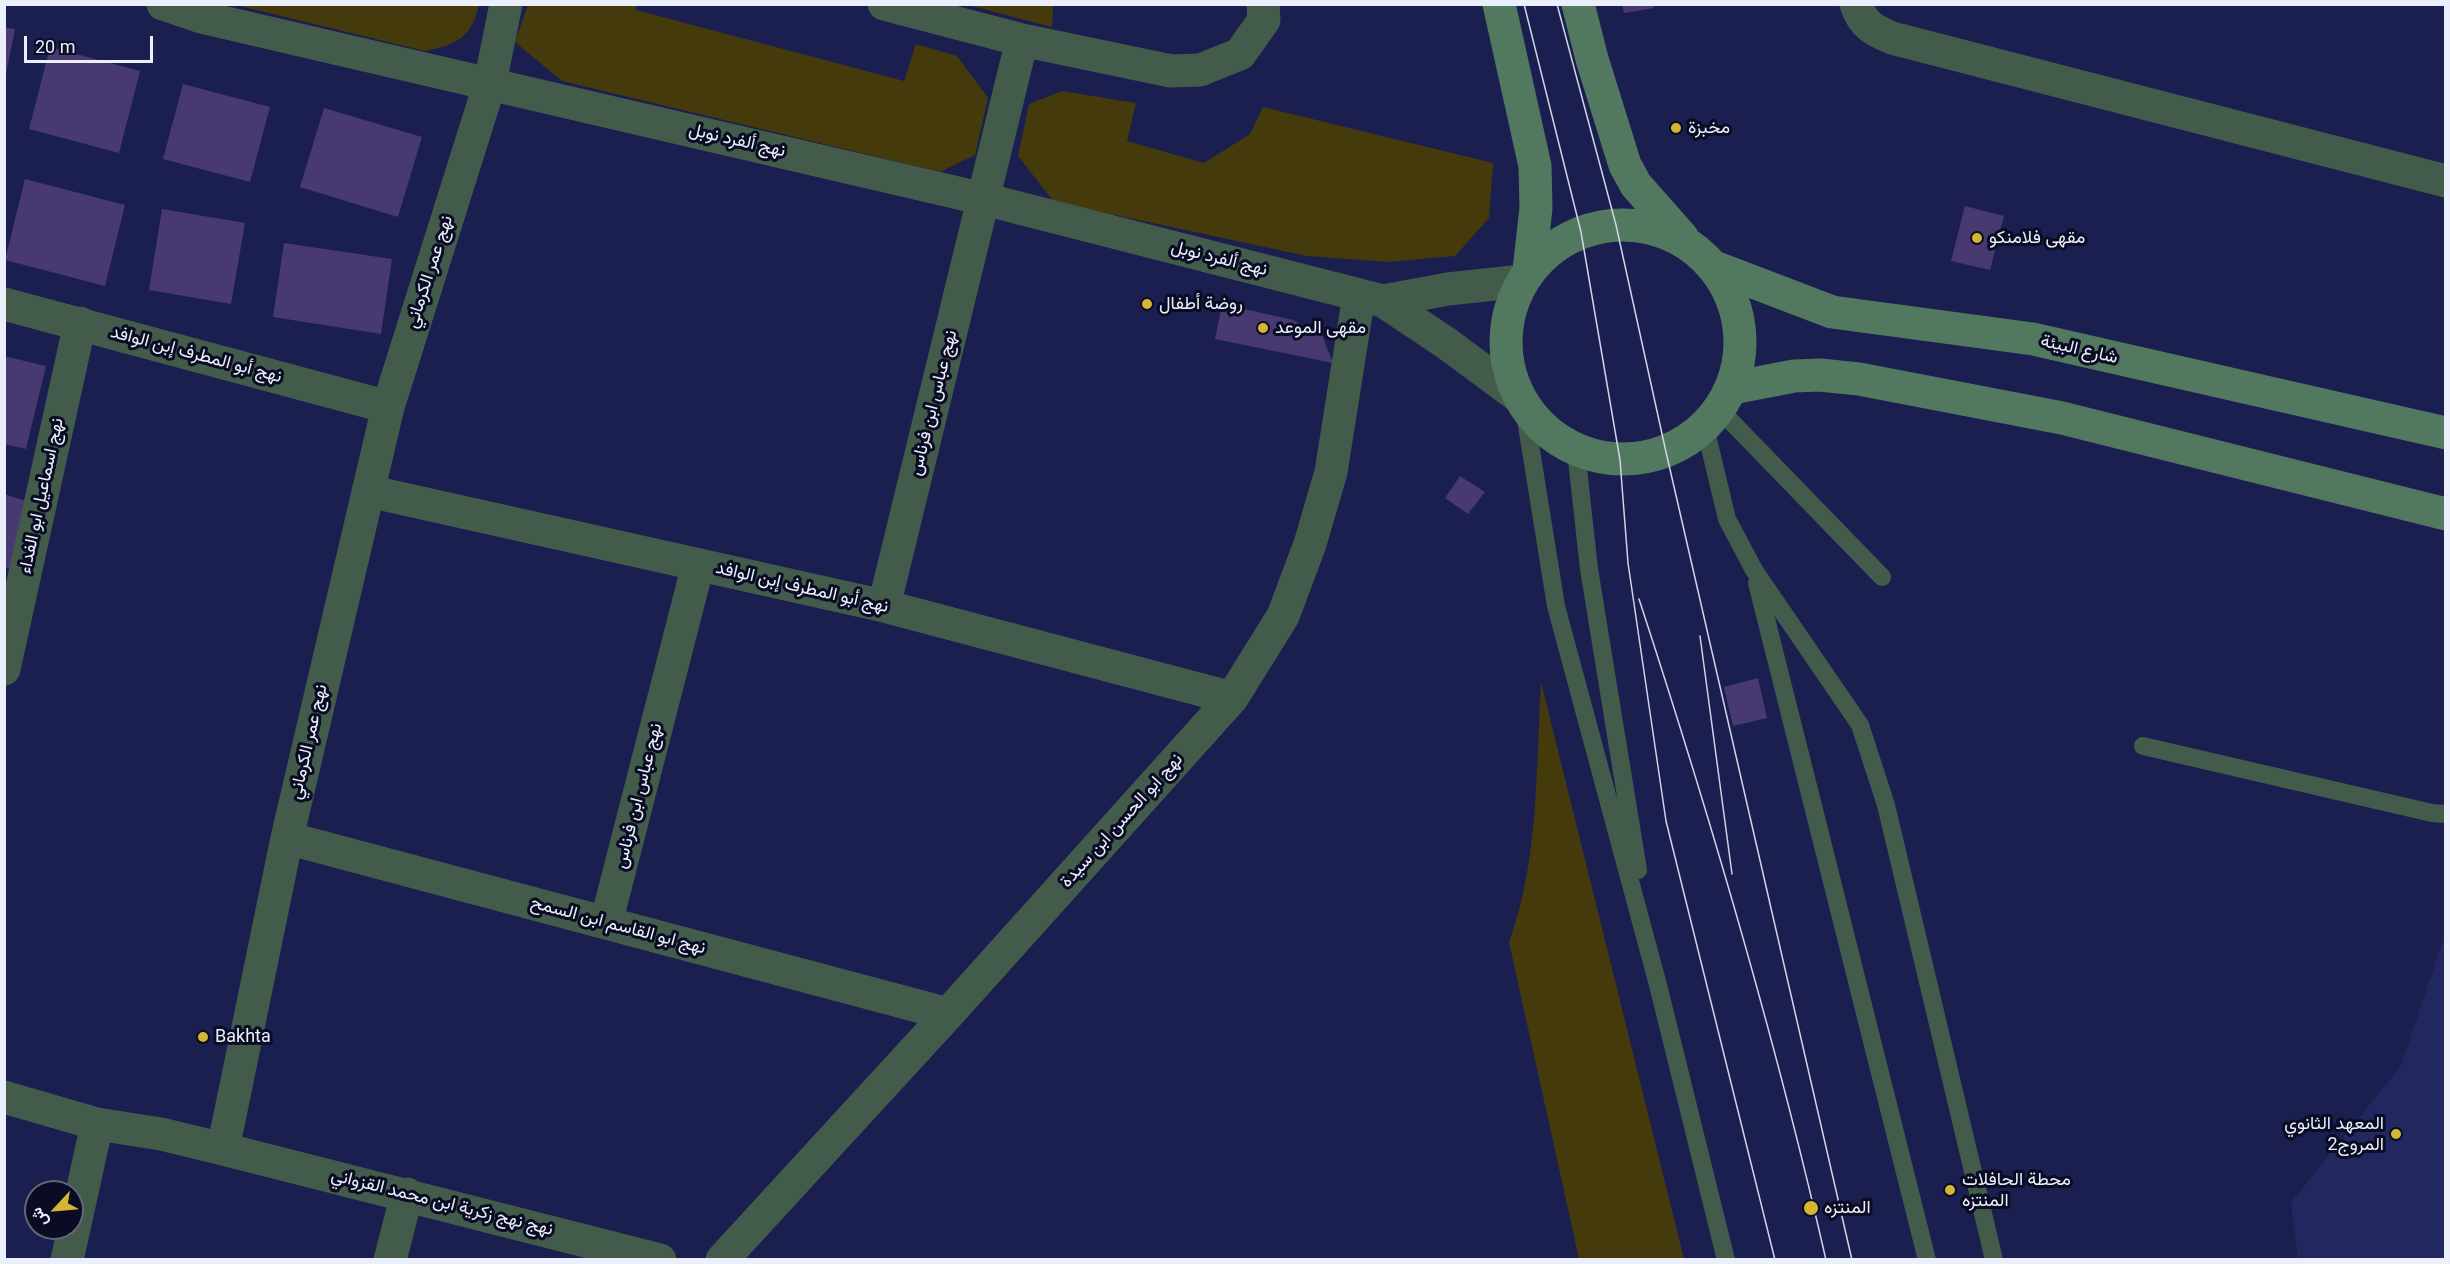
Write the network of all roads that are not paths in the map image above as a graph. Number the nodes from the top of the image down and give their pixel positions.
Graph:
1 (163, 4) edge
2 (506, 4) edge
3 (884, 4) edge
4 (1263, 4) edge
5 (1499, 4) edge
6 (1578, 4) edge
7 (1856, 4) edge
8 (1022, 40) junction
9 (490, 84) junction
10 (2445, 181) edge
11 (984, 199) junction
12 (1689, 245) junction
13 (1714, 267) junction
14 (1526, 276) junction
15 (1371, 298) junction
16 (4, 304) edge
17 (80, 323) junction
18 (1522, 402) junction
19 (388, 407) junction
20 (1719, 408) junction
21 (2445, 433) edge
22 (1576, 451) junction
23 (368, 491) junction
24 (2445, 514) edge
25 (698, 565) junction
26 (1754, 570) junction
27 (1882, 577) dead end
28 (884, 606) junction
29 (4, 669) edge
30 (1233, 698) junction
31 (2143, 746) dead end
32 (2445, 814) edge
33 (287, 838) junction
34 (606, 923) junction
35 (1658, 985) junction
36 (948, 1014) junction
37 (4, 1097) edge
38 (97, 1124) junction
39 (224, 1149) junction
40 (407, 1194) junction
41 (67, 1260) edge
42 (390, 1260) edge
43 (660, 1260) edge
44 (722, 1260) edge
45 (1726, 1260) edge
46 (1927, 1260) edge
47 (1994, 1260) edge

1 - 9 street, نهج ألفرد نوبل
2 - 9 street
3 - 8 street
4 - 8 street
5 - 14 street
6 - 12 street
7 - 10 street
8 - 11 street
9 - 11 street, نهج ألفرد نوبل
9 - 19 street, نهج عمر الكرماني
11 - 15 street, نهج ألفرد نوبل
11 - 28 street, نهج عباس ابن فرناس
12 - 13 street
12 - 14 street
13 - 20 street
13 - 21 street, شارع البيئة
14 - 15 street, نهج ألفرد نوبل
14 - 18 street
15 - 18 street, نهج ألفرد نوبل
15 - 30 street, نهج ابو الحسن ابن سيدة
16 - 17 street, نهج أبو المطرف إبن الوافد
17 - 19 street, نهج أبو المطرف إبن الوافد
17 - 29 street, نهج اسماعيل ابو الفداء
18 - 22 street
18 - 35 lane
19 - 23 street, نهج عمر الكرماني
20 - 22 street
20 - 24 street
20 - 26 lane
20 - 27 lane
22 - 35 lane
23 - 25 street, نهج أبو المطرف إبن الوافد
23 - 33 street, نهج عمر الكرماني
25 - 28 street, نهج أبو المطرف إبن الوافد
25 - 34 street, نهج عباس ابن فرناس
26 - 46 lane
26 - 47 lane
28 - 30 street, نهج أبو المطرف إبن الوافد
30 - 36 street, نهج ابو الحسن ابن سيدة
31 - 32 lane
33 - 34 street, نهج ابو القاسم ابن السمح
33 - 39 street, نهج عمر الكرماني
34 - 36 street, نهج ابو القاسم ابن السمح
35 - 45 lane
36 - 44 street, نهج ابو الحسن ابن سيدة
37 - 38 street
38 - 39 street
38 - 41 street
39 - 40 street, نهج نهج زكرية ابن محمد القزواني
40 - 42 street
40 - 43 street, نهج نهج زكرية ابن محمد القزواني

